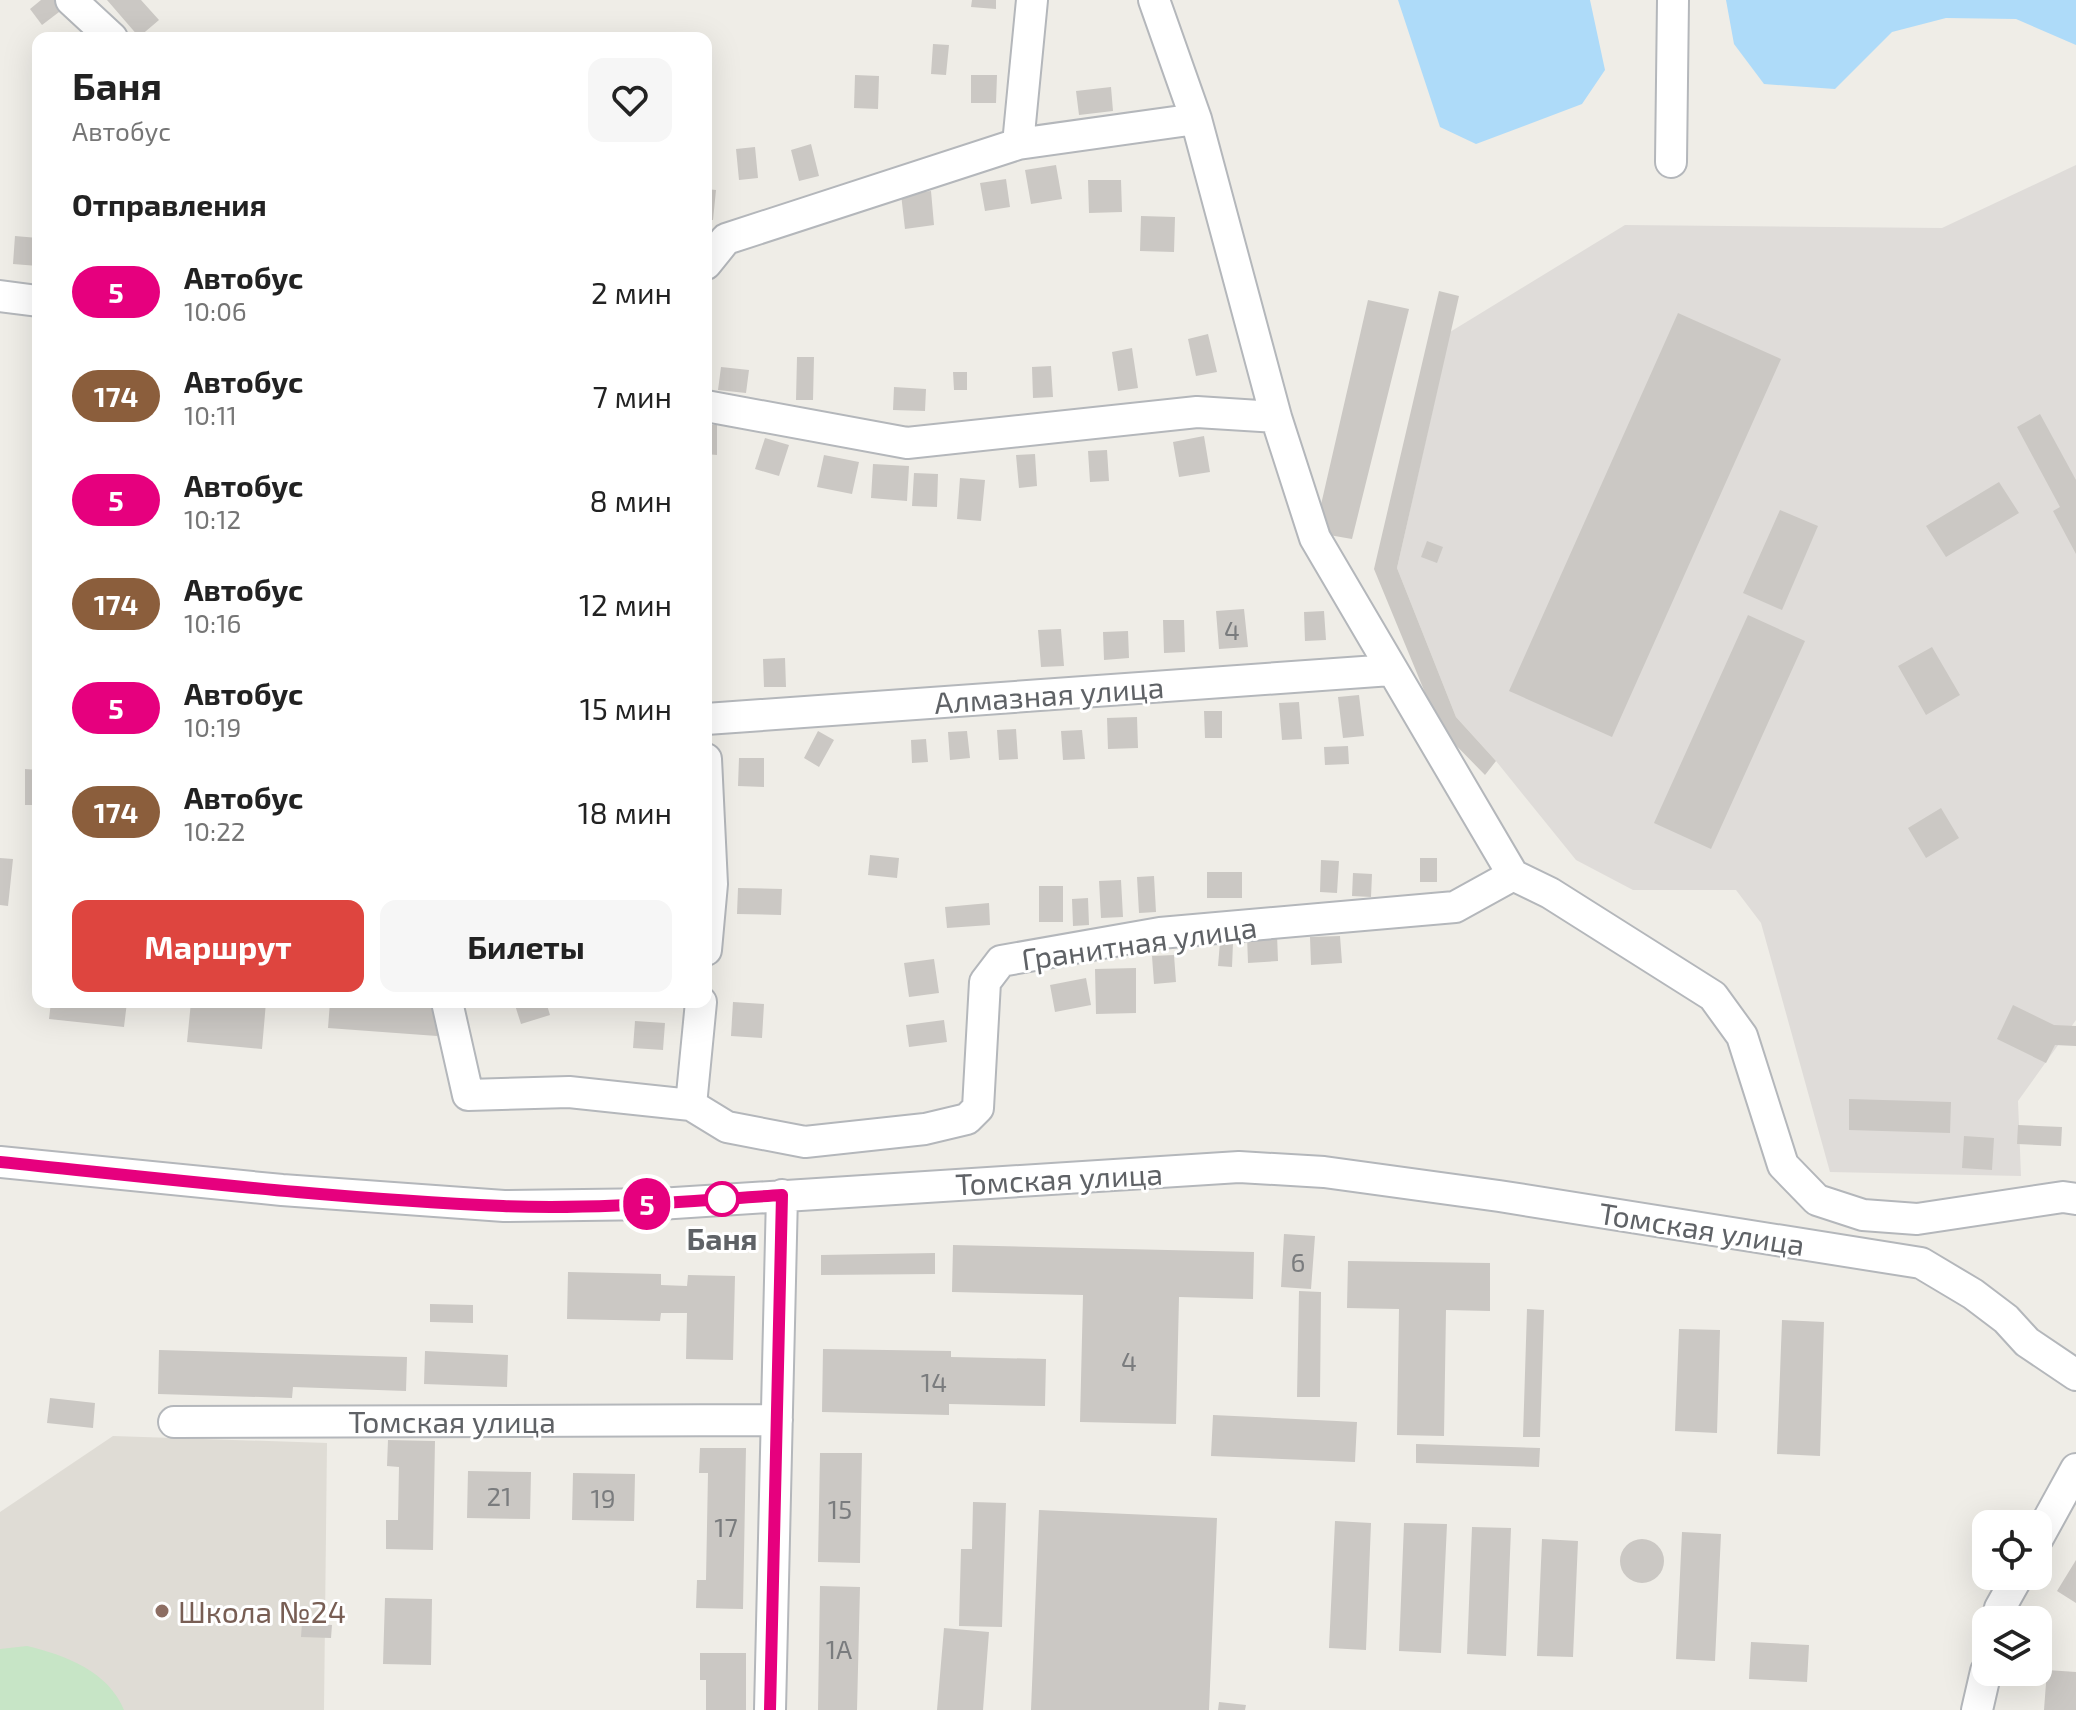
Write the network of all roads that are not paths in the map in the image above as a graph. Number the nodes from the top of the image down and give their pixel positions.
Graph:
1 (71, 0) edge
2 (1032, 0) edge
3 (1154, 0) edge
4 (1673, 0) edge
5 (106, 32) edge
6 (1196, 119) junction
7 (1018, 144) junction
8 (1671, 162) dead end
9 (712, 256) edge
10 (0, 296) edge
11 (32, 300) edge
12 (712, 407) edge
13 (1276, 417) junction
14 (1391, 670) junction
15 (712, 719) edge
16 (1513, 875) junction
17 (448, 1008) edge
18 (700, 1008) edge
19 (691, 1105) junction
20 (0, 1162) edge
21 (782, 1195) junction
22 (2076, 1199) edge
23 (2076, 1375) edge
24 (777, 1420) junction
25 (174, 1422) dead end
26 (2076, 1469) edge
27 (2052, 1513) edge
28 (1983, 1686) edge
29 (770, 1710) edge
30 (1977, 1710) edge

1 - 5 street
2 - 7 street
3 - 6 street
4 - 8 street
6 - 7 street
6 - 13 street
7 - 9 street
10 - 11 street
12 - 13 street
13 - 14 street
14 - 15 street, Алмазная улица
14 - 16 street
16 - 19 street, Гранитная улица
16 - 22 street
17 - 19 street, Гранитная улица
18 - 19 street
20 - 21 street, Томская улица
21 - 23 street, Томская улица
21 - 24 street
24 - 25 street, Томская улица
24 - 29 street
26 - 27 street
28 - 30 street

